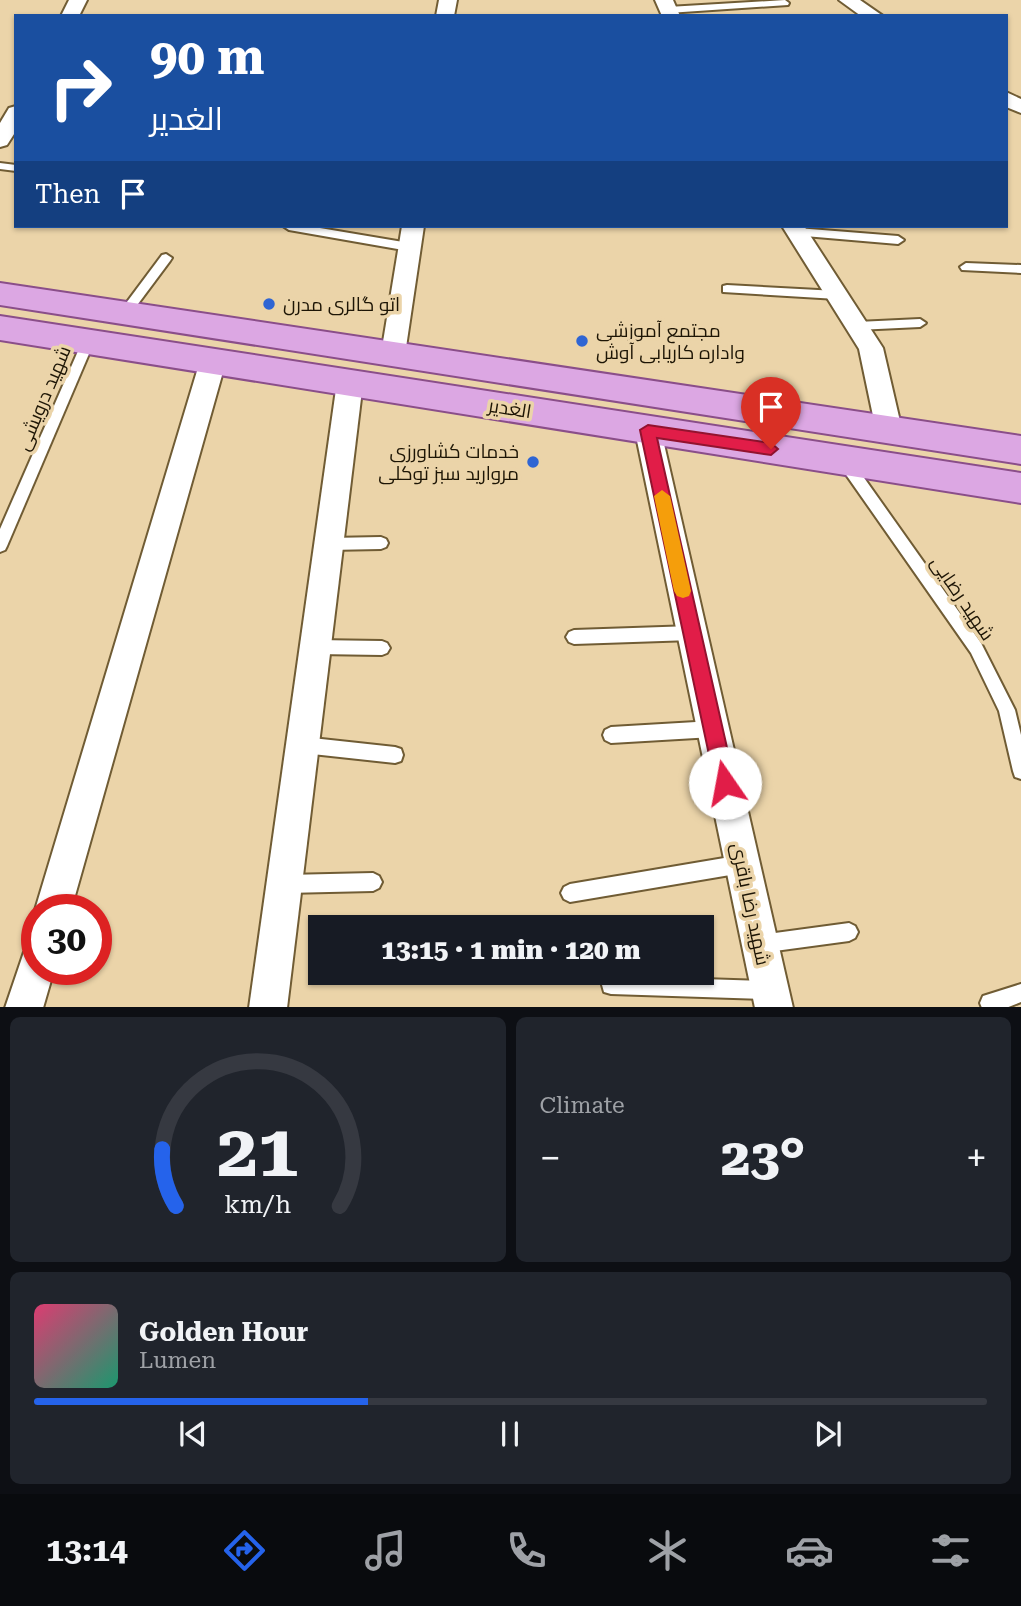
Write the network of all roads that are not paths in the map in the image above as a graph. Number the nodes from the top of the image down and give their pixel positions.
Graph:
1 (848, 0) edge
2 (785, 3) dead end
3 (668, 9) edge
4 (871, 14) edge
5 (14, 116) edge
6 (0, 141) edge
7 (313, 228) edge
8 (795, 229) edge
9 (411, 236) edge
10 (898, 240) dead end
11 (166, 258) dead end
12 (966, 267) dead end
13 (1021, 269) edge
14 (727, 289) dead end
15 (0, 294) edge
16 (837, 295) junction
17 (125, 313) junction
18 (920, 323) dead end
19 (857, 327) junction
20 (0, 328) edge
21 (88, 342) junction
22 (393, 354) junction
23 (213, 361) junction
24 (351, 382) junction
25 (648, 430) junction
26 (889, 430) junction
27 (1021, 450) edge
28 (844, 460) junction
29 (1021, 488) edge
30 (381, 543) dead end
31 (329, 544) junction
32 (0, 546) edge
33 (692, 633) junction
34 (574, 638) dead end
35 (316, 647) junction
36 (382, 648) dead end
37 (713, 729) junction
38 (611, 736) dead end
39 (303, 745) junction
40 (395, 755) dead end
41 (1021, 771) edge
42 (743, 864) junction
43 (373, 882) dead end
44 (284, 884) junction
45 (570, 892) dead end
46 (58, 894) edge
47 (849, 932) dead end
48 (761, 944) junction
49 (31, 985) edge
50 (611, 985) dead end
51 (1021, 993) edge
52 (772, 999) edge
53 (990, 1003) dead end
54 (24, 1007) edge
55 (268, 1007) edge

1 - 4 street
2 - 3 lane
5 - 6 street
7 - 9 lane
8 - 10 lane
8 - 16 street
9 - 22 street
11 - 17 lane
12 - 13 lane
14 - 16 lane
15 - 17 main road, الغدیر
16 - 19 street
17 - 22 main road, الغدیر
18 - 19 lane
19 - 26 street
20 - 21 main road, الغدیر
21 - 23 main road, الغدیر
21 - 32 lane, شهید درویشی
22 - 26 main road, الغدیر
23 - 24 main road, الغدیر
23 - 46 street
24 - 25 main road, الغدیر
24 - 31 street
25 - 28 main road, الغدیر
25 - 33 street, شهید رضا باقری
26 - 27 main road, الغدیر
28 - 29 main road, الغدیر
28 - 41 lane, شهید رضایی
30 - 31 lane
31 - 35 street
33 - 34 lane
33 - 37 street, شهید رضا باقری
35 - 36 lane
35 - 39 street
37 - 38 lane
37 - 42 street, شهید رضا باقری
39 - 40 lane
39 - 44 street
42 - 45 lane
42 - 48 street, شهید رضا باقری
43 - 44 lane
44 - 55 street
47 - 48 lane
48 - 52 street, شهید رضا باقری
49 - 54 street
50 - 52 lane
51 - 53 lane

